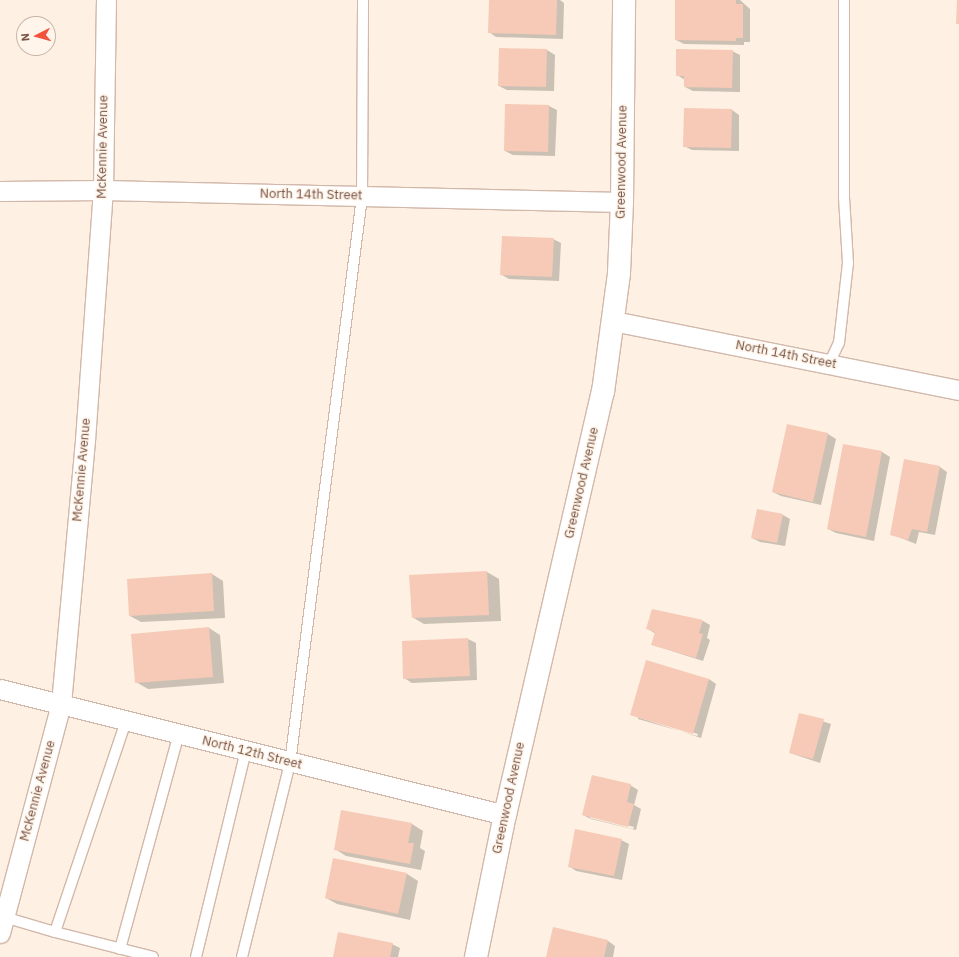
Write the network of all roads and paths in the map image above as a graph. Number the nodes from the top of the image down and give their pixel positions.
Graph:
1 (106, 0) edge
2 (363, 0) edge
3 (624, 0) edge
4 (844, 0) edge
5 (0, 190) edge
6 (103, 190) junction
7 (362, 197) junction
8 (622, 202) junction
9 (613, 321) junction
10 (828, 364) junction
11 (959, 390) edge
12 (0, 689) edge
13 (61, 704) junction
14 (126, 721) junction
15 (179, 734) junction
16 (246, 751) junction
17 (290, 762) junction
18 (505, 814) junction
19 (2, 925) edge
20 (55, 932) junction
21 (120, 949) junction
22 (153, 957) edge
23 (196, 957) edge
24 (242, 957) edge
25 (476, 957) edge

1 - 6 street, McKennie Avenue
2 - 7 lane
3 - 8 street, Greenwood Avenue
4 - 10 lane
5 - 6 street, North 14th Street
6 - 7 street, North 14th Street
6 - 13 street, McKennie Avenue
7 - 8 street, North 14th Street
7 - 17 lane
8 - 9 street, Greenwood Avenue
9 - 10 street, North 14th Street
9 - 18 street, Greenwood Avenue
10 - 11 street, North 14th Street
12 - 13 street, North 12th Street
13 - 14 street, North 12th Street
13 - 19 street, McKennie Avenue
14 - 15 street, North 12th Street
14 - 20 lane
15 - 16 street, North 12th Street
15 - 21 lane
16 - 17 street, North 12th Street
16 - 23 lane
17 - 18 street, North 12th Street
17 - 24 lane
18 - 25 street, Greenwood Avenue
19 - 20 lane
20 - 21 lane
21 - 22 lane

